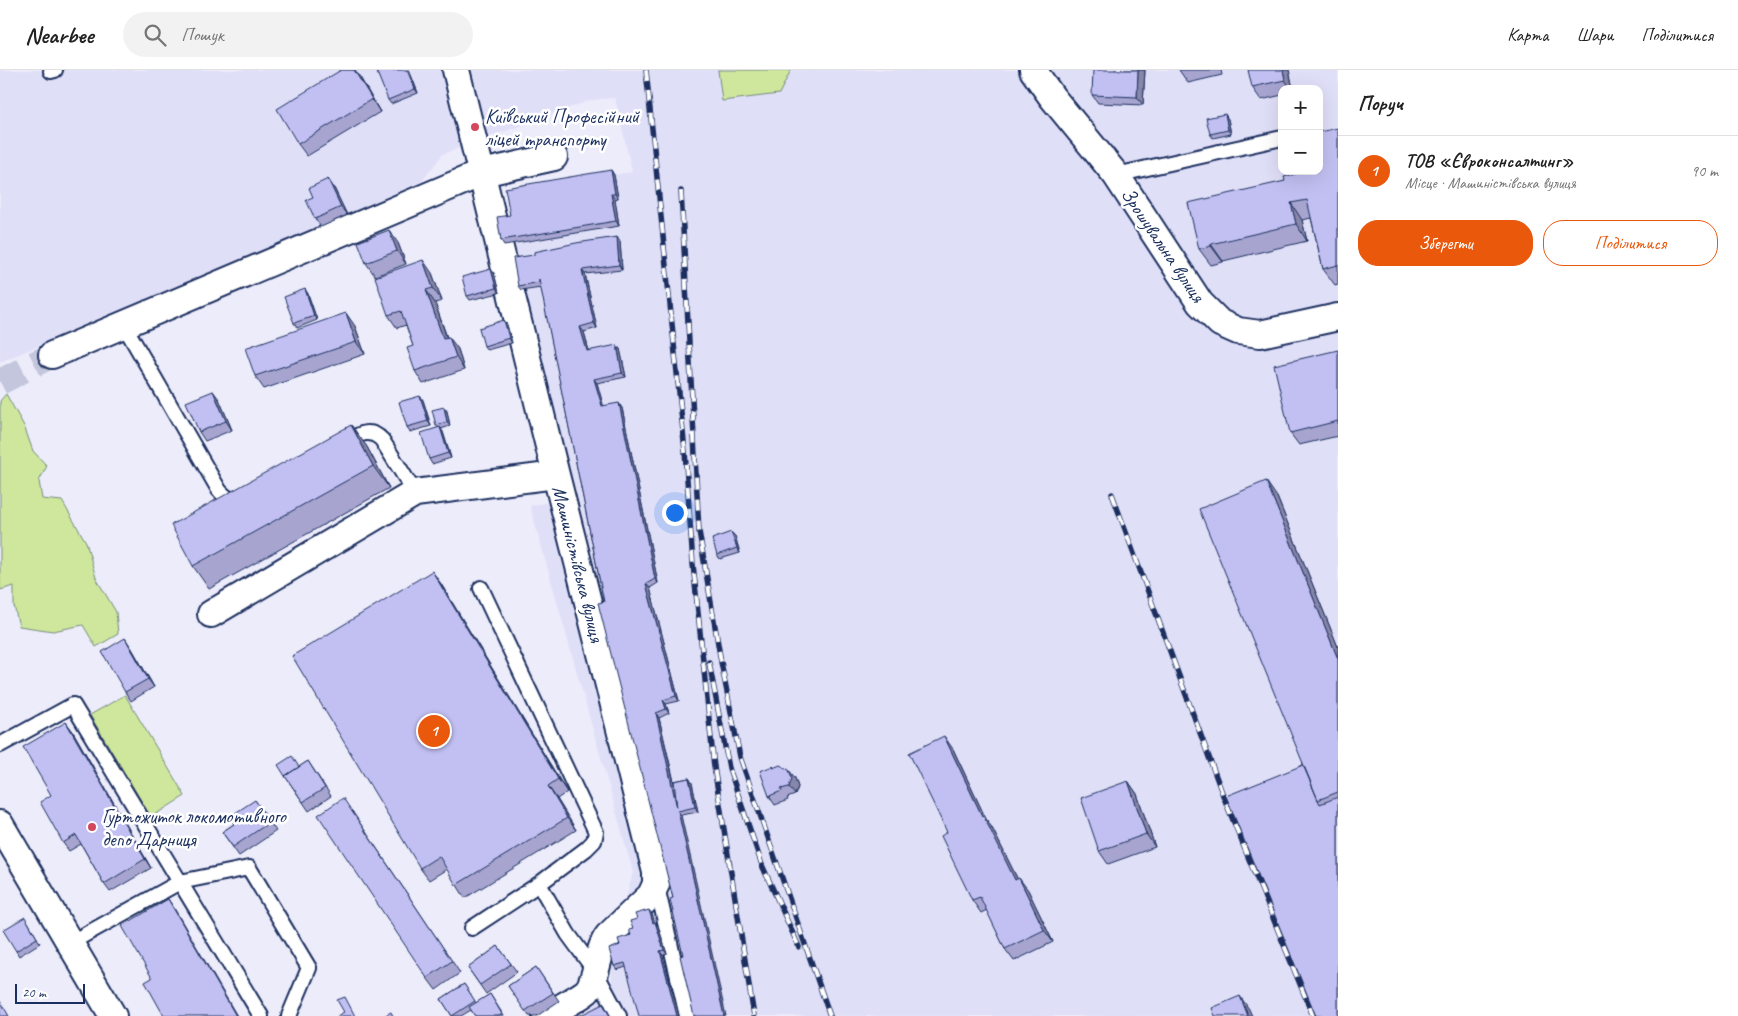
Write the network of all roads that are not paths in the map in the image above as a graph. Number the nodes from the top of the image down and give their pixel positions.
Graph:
1 (456, 70) edge
2 (1032, 70) edge
3 (1278, 139) edge
4 (554, 157) dead end
5 (482, 173) junction
6 (1116, 176) junction
7 (1338, 317) edge
8 (124, 325) junction
9 (52, 355) tunnel mouth
10 (332, 450) edge
11 (556, 475) junction
12 (253, 492) edge
13 (415, 493) junction
14 (481, 588) dead end
15 (211, 614) dead end
16 (0, 745) edge
17 (0, 824) edge
18 (180, 882) junction
19 (539, 884) junction
20 (656, 884) junction
21 (472, 928) dead end
22 (70, 943) junction
23 (595, 971) junction
24 (114, 1016) edge
25 (261, 1016) edge
26 (289, 1016) edge
27 (546, 1016) edge
28 (619, 1016) edge
29 (687, 1016) edge

1 - 5 street, Машиністівська вулиця
2 - 6 street, Зрошувальна вулиця
3 - 6 lane
4 - 5 street
5 - 8 street
5 - 11 street, Машиністівська вулиця
6 - 7 street, Зрошувальна вулиця
8 - 9 street
8 - 12 lane
10 - 13 lane
11 - 13 street
11 - 20 street, Машиністівська вулиця
13 - 15 street
14 - 19 lane
16 - 18 lane
17 - 22 street
18 - 22 lane
18 - 25 lane
18 - 26 lane
19 - 21 lane
19 - 23 lane
20 - 23 street
20 - 29 lane
22 - 24 street
23 - 27 street
23 - 28 lane

